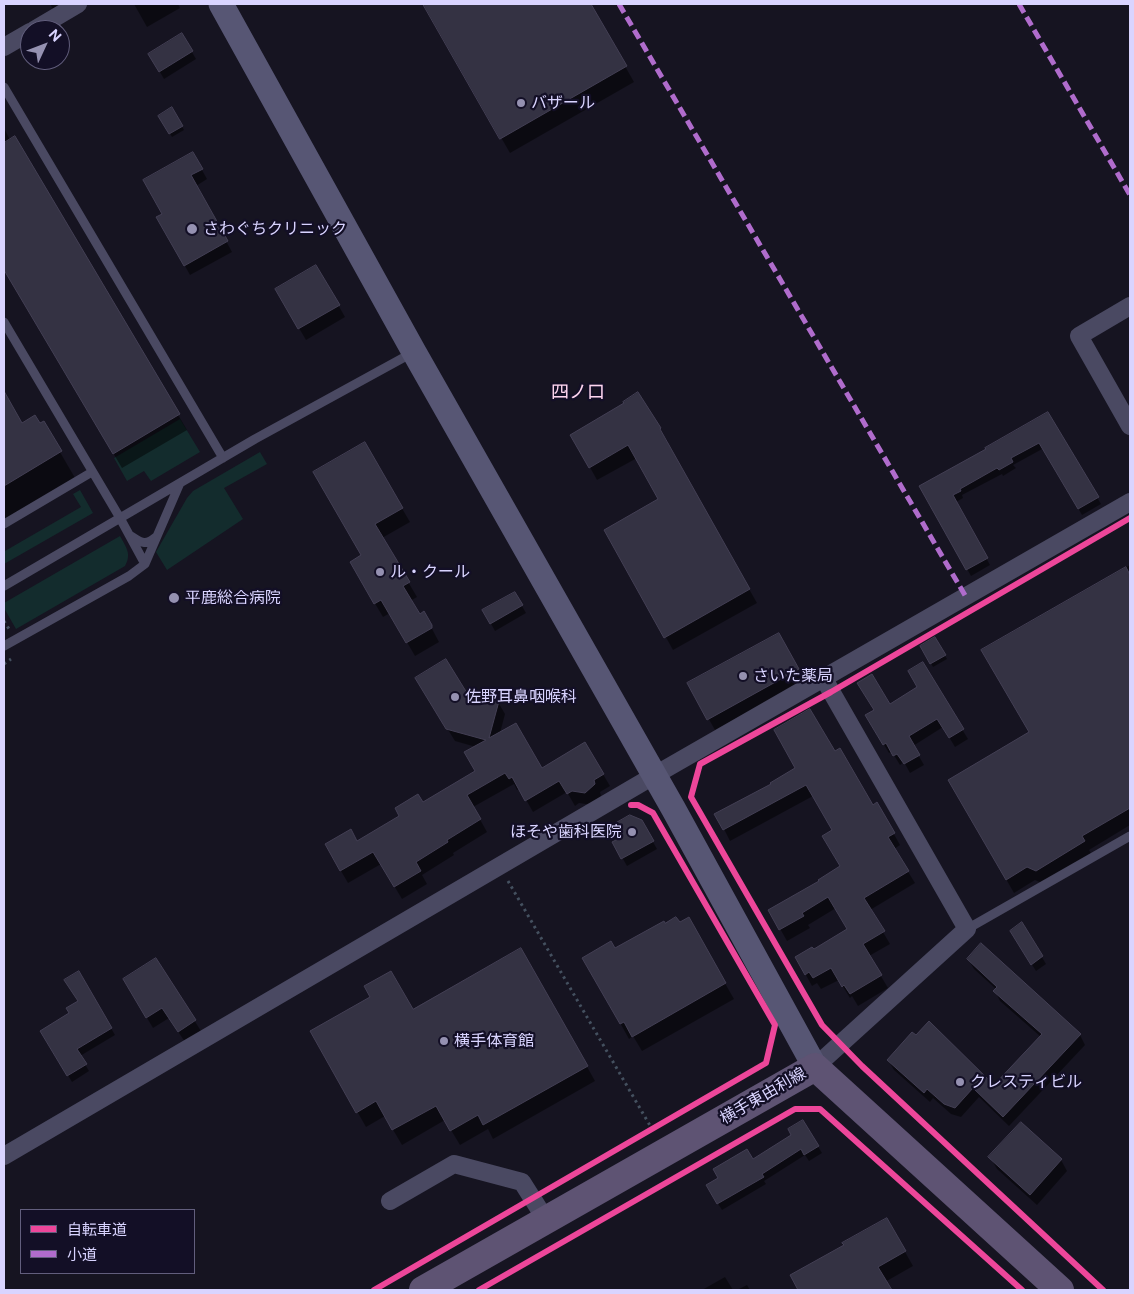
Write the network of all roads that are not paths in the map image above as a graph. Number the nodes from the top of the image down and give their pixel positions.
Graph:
1 (78, 4) edge
2 (221, 4) edge
3 (51, 20) edge
4 (20, 38) edge
5 (4, 48) edge
6 (4, 87) edge
7 (1130, 306) edge
8 (4, 322) edge
9 (414, 352) junction
10 (1130, 426) edge
11 (223, 458) junction
12 (92, 472) junction
13 (180, 483) junction
14 (1130, 502) edge
15 (120, 518) junction
16 (4, 524) edge
17 (130, 536) junction
18 (157, 536) junction
19 (145, 564) junction
20 (4, 586) edge
21 (4, 646) edge
22 (824, 679) junction
23 (655, 775) junction
24 (1130, 836) edge
25 (967, 929) junction
26 (815, 1067) junction
27 (4, 1156) edge
28 (390, 1201) dead end
29 (546, 1220) junction
30 (423, 1290) edge
31 (1060, 1290) edge

1 - 3 street
2 - 9 street
4 - 5 street
6 - 11 lane
7 - 10 street
8 - 12 lane
9 - 11 lane
9 - 23 street
11 - 13 lane
12 - 15 lane
12 - 16 lane
13 - 15 lane
13 - 18 lane
14 - 22 street
15 - 17 lane
15 - 20 lane
17 - 18 lane
17 - 19 lane
18 - 19 lane
19 - 21 lane
22 - 23 street
22 - 25 street
23 - 26 street
23 - 27 street
24 - 25 lane
25 - 26 street
26 - 29 main road, 横手東由利線
26 - 31 main road, 横手東由利線
28 - 29 street
29 - 30 main road, 横手東由利線

